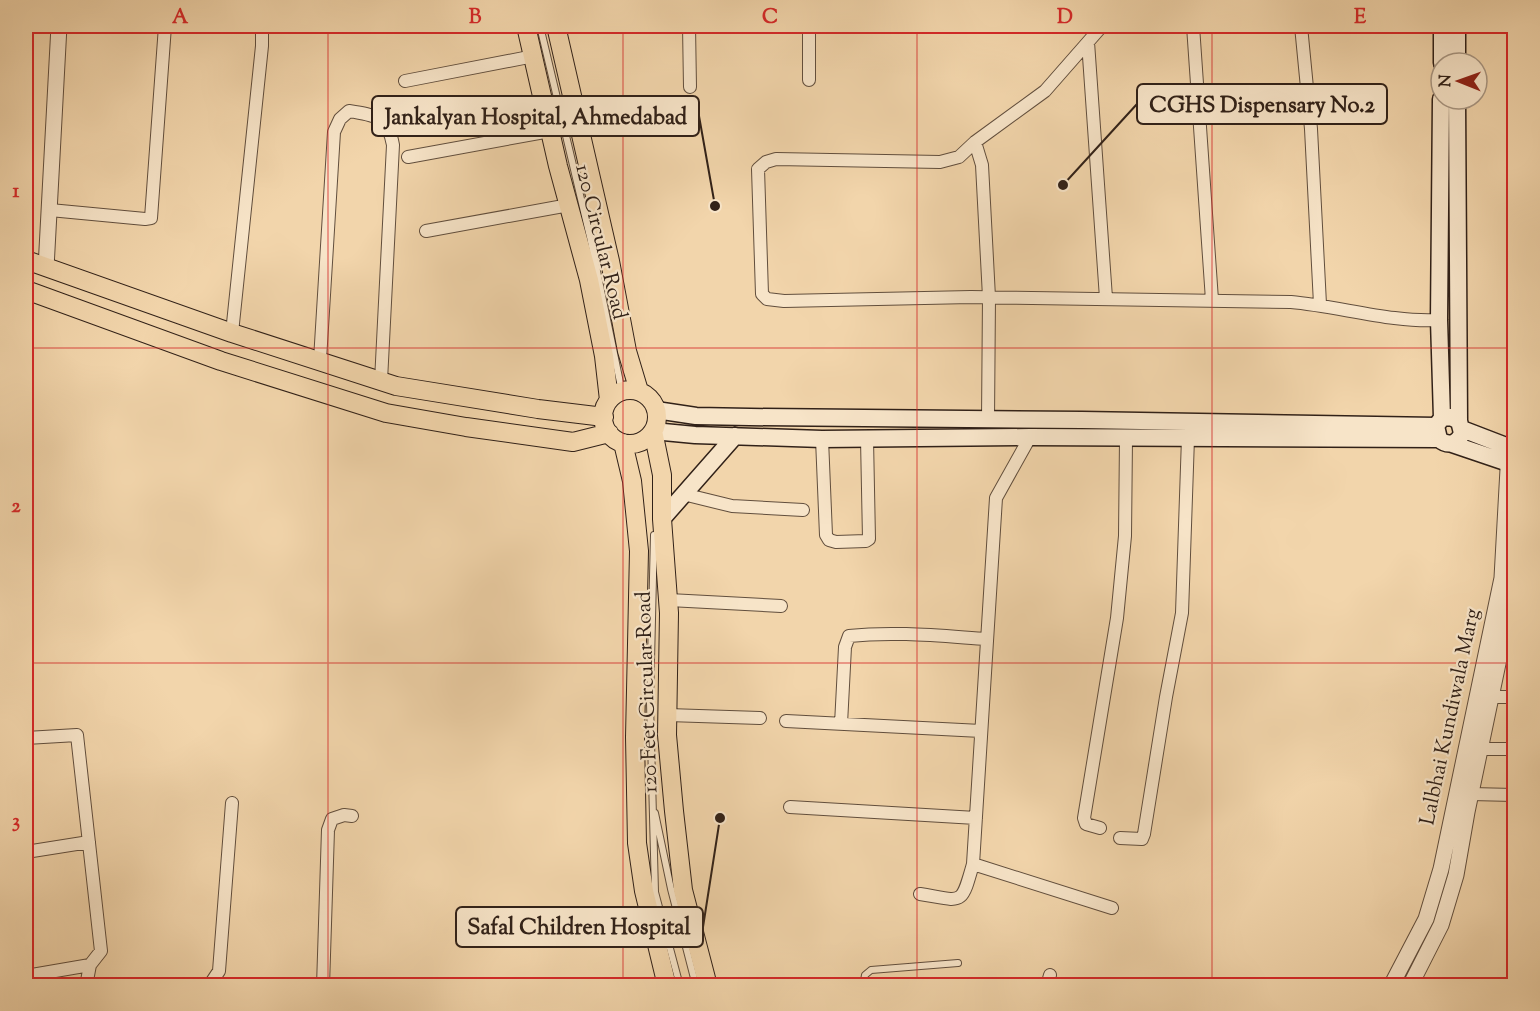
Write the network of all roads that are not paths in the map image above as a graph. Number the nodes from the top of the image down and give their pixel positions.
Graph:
1 (59, 26) edge
2 (165, 26) edge
3 (262, 26) edge
4 (526, 26) edge
5 (540, 26) edge
6 (556, 26) edge
7 (689, 26) edge
8 (809, 26) edge
9 (1102, 26) edge
10 (1193, 26) edge
11 (1301, 26) edge
12 (1442, 26) edge
13 (1457, 26) edge
14 (1088, 42) junction
15 (1442, 51) edge
16 (1457, 51) edge
17 (534, 56) junction
18 (809, 80) dead end
19 (405, 81) dead end
20 (690, 87) dead end
21 (1441, 111) edge
22 (1457, 111) edge
23 (550, 131) junction
24 (975, 142) junction
25 (408, 157) dead end
26 (569, 205) junction
27 (50, 210) junction
28 (426, 231) dead end
29 (26, 260) edge
30 (46, 268) junction
31 (26, 290) edge
32 (989, 297) junction
33 (1106, 298) junction
34 (1212, 300) junction
35 (1320, 304) junction
36 (1439, 320) junction
37 (232, 333) junction
38 (320, 360) junction
39 (381, 381) junction
40 (656, 410) junction
41 (618, 413) junction
42 (988, 419) junction
43 (1461, 425) junction
44 (653, 431) junction
45 (1442, 432) junction
46 (735, 436) junction
47 (1030, 437) junction
48 (1188, 438) junction
49 (822, 439) junction
50 (867, 439) junction
51 (1126, 439) junction
52 (1512, 456) edge
53 (683, 494) junction
54 (803, 510) dead end
55 (658, 527) junction
56 (1510, 582) edge
57 (669, 600) junction
58 (781, 606) dead end
59 (987, 639) junction
60 (1491, 697) junction
61 (1515, 697) edge
62 (668, 716) junction
63 (760, 718) dead end
64 (786, 721) dead end
65 (841, 724) junction
66 (981, 730) junction
67 (26, 738) edge
68 (1480, 749) junction
69 (1515, 749) edge
70 (1471, 794) junction
71 (652, 795) junction
72 (1515, 795) edge
73 (232, 803) dead end
74 (790, 807) dead end
75 (1460, 810) junction
76 (352, 816) dead end
77 (976, 818) junction
78 (1100, 828) dead end
79 (1120, 838) dead end
80 (89, 842) junction
81 (26, 852) edge
82 (973, 864) junction
83 (920, 894) dead end
84 (1112, 908) dead end
85 (958, 963) dead end
86 (90, 965) junction
87 (26, 976) edge
88 (86, 986) edge
89 (210, 986) edge
90 (323, 986) edge
91 (668, 986) edge
92 (680, 986) edge
93 (696, 986) edge
94 (708, 986) edge
95 (863, 986) edge
96 (1391, 986) edge
97 (1410, 986) edge

1 - 27 street
2 - 27 street
3 - 37 street
4 - 17 main road, 120 Circular Road
5 - 41 lane
6 - 41 main road, 120 Circular Road
7 - 20 street
8 - 18 street
9 - 14 street
10 - 34 street
11 - 35 street
12 - 15 main road
13 - 16 main road
14 - 24 street
14 - 33 street
17 - 19 street
17 - 23 main road, 120 Circular Road
21 - 36 main road
22 - 43 main road
23 - 25 street
23 - 26 main road, 120 Circular Road
24 - 32 street
24 - 32 street
26 - 28 street
26 - 41 main road, 120 Circular Road
27 - 30 street
29 - 30 main road
30 - 37 main road
31 - 41 main road
32 - 33 street
32 - 42 street
33 - 34 street
34 - 35 street
35 - 36 street
36 - 45 main road
37 - 38 main road
38 - 39 main road
38 - 39 street
39 - 41 main road
40 - 41 main road
40 - 42 main road
40 - 44 main road, 120 Feet Circular Road
41 - 44 main road
41 - 91 main road, 120 Feet Circular Road
42 - 45 main road
43 - 45 main road
43 - 45 main road
43 - 52 main road
44 - 46 main road
44 - 55 main road, 120 Feet Circular Road
45 - 48 main road
45 - 52 main road
46 - 49 main road
46 - 53 main road
47 - 50 main road
47 - 51 main road
47 - 59 street
48 - 51 main road
48 - 79 street
49 - 50 main road
49 - 50 street
51 - 78 street
52 - 56 street, Lalbhai Kundiwala Marg
53 - 54 street
53 - 55 main road
55 - 57 main road, 120 Feet Circular Road
55 - 71 lane
56 - 60 street, Lalbhai Kundiwala Marg
56 - 75 street, Lalbhai Kundiwala Marg
57 - 58 street
57 - 62 main road, 120 Feet Circular Road
59 - 65 street
59 - 66 street
60 - 61 street
60 - 68 street, Lalbhai Kundiwala Marg
62 - 63 street
62 - 94 main road, 120 Feet Circular Road
64 - 65 street
65 - 66 street
66 - 77 street
67 - 80 street
68 - 69 street
68 - 70 street, Lalbhai Kundiwala Marg
70 - 72 street
70 - 75 street, Lalbhai Kundiwala Marg
71 - 92 lane
71 - 93 lane
73 - 89 street
74 - 77 street
75 - 96 street, Lalbhai Kundiwala Marg
75 - 97 street, Lalbhai Kundiwala Marg
76 - 90 street
77 - 82 street
80 - 81 street
80 - 86 street
82 - 83 street
82 - 84 street
85 - 95 lane
86 - 87 street
86 - 88 street

